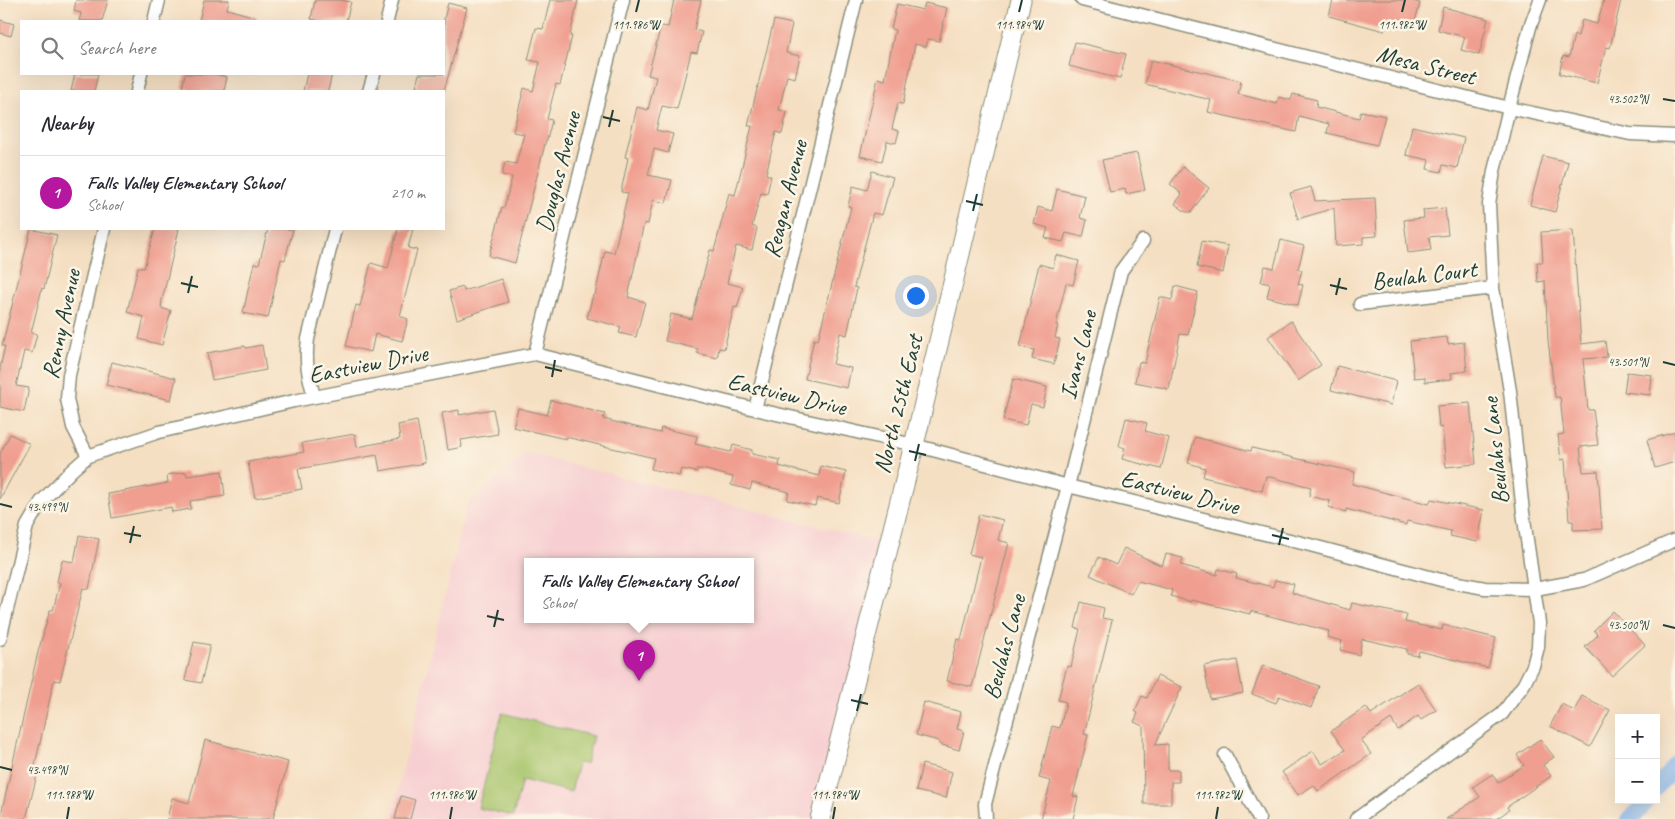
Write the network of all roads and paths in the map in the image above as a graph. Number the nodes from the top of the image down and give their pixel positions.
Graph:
1 (159, 0) edge
2 (392, 0) edge
3 (623, 0) edge
4 (856, 0) edge
5 (1022, 0) edge
6 (1082, 0) edge
7 (1540, 0) edge
8 (154, 20) edge
9 (387, 20) edge
10 (141, 75) edge
11 (374, 75) edge
12 (137, 90) edge
13 (369, 90) edge
14 (1508, 108) junction
15 (1675, 136) edge
16 (104, 230) edge
17 (335, 230) edge
18 (1143, 241) dead end
19 (1493, 288) junction
20 (1360, 304) dead end
21 (535, 354) junction
22 (314, 396) junction
23 (755, 409) junction
24 (914, 445) junction
25 (88, 456) junction
26 (1068, 486) junction
27 (1675, 540) edge
28 (1535, 589) junction
29 (0, 639) edge
30 (1225, 755) dead end
31 (820, 819) edge
32 (986, 819) edge
33 (1260, 819) edge
34 (1356, 819) edge

1 - 8 street
2 - 9 street
3 - 21 street, Douglas Avenue
4 - 23 street, Reagan Avenue
5 - 24 main road, North 25th East
6 - 14 street, Mesa Street
7 - 14 street, Beulahs Lane
10 - 12 street
11 - 13 street
14 - 15 street, Mesa Street
14 - 19 street, Beulahs Lane
16 - 25 street, Renny Avenue
17 - 22 street
18 - 26 street, Ivans Lane
19 - 20 street, Beulah Court
19 - 28 street, Beulahs Lane
21 - 22 street, Eastview Drive
21 - 23 street, Eastview Drive
22 - 25 street, Eastview Drive
23 - 24 street, Eastview Drive
24 - 26 street, Eastview Drive
24 - 31 main road, North 25th East
25 - 29 street, Eastview Drive
26 - 28 street, Eastview Drive
26 - 32 street, Beulahs Lane
27 - 28 street, Eastview Drive
28 - 34 street, Beulahs Lane
30 - 33 street

